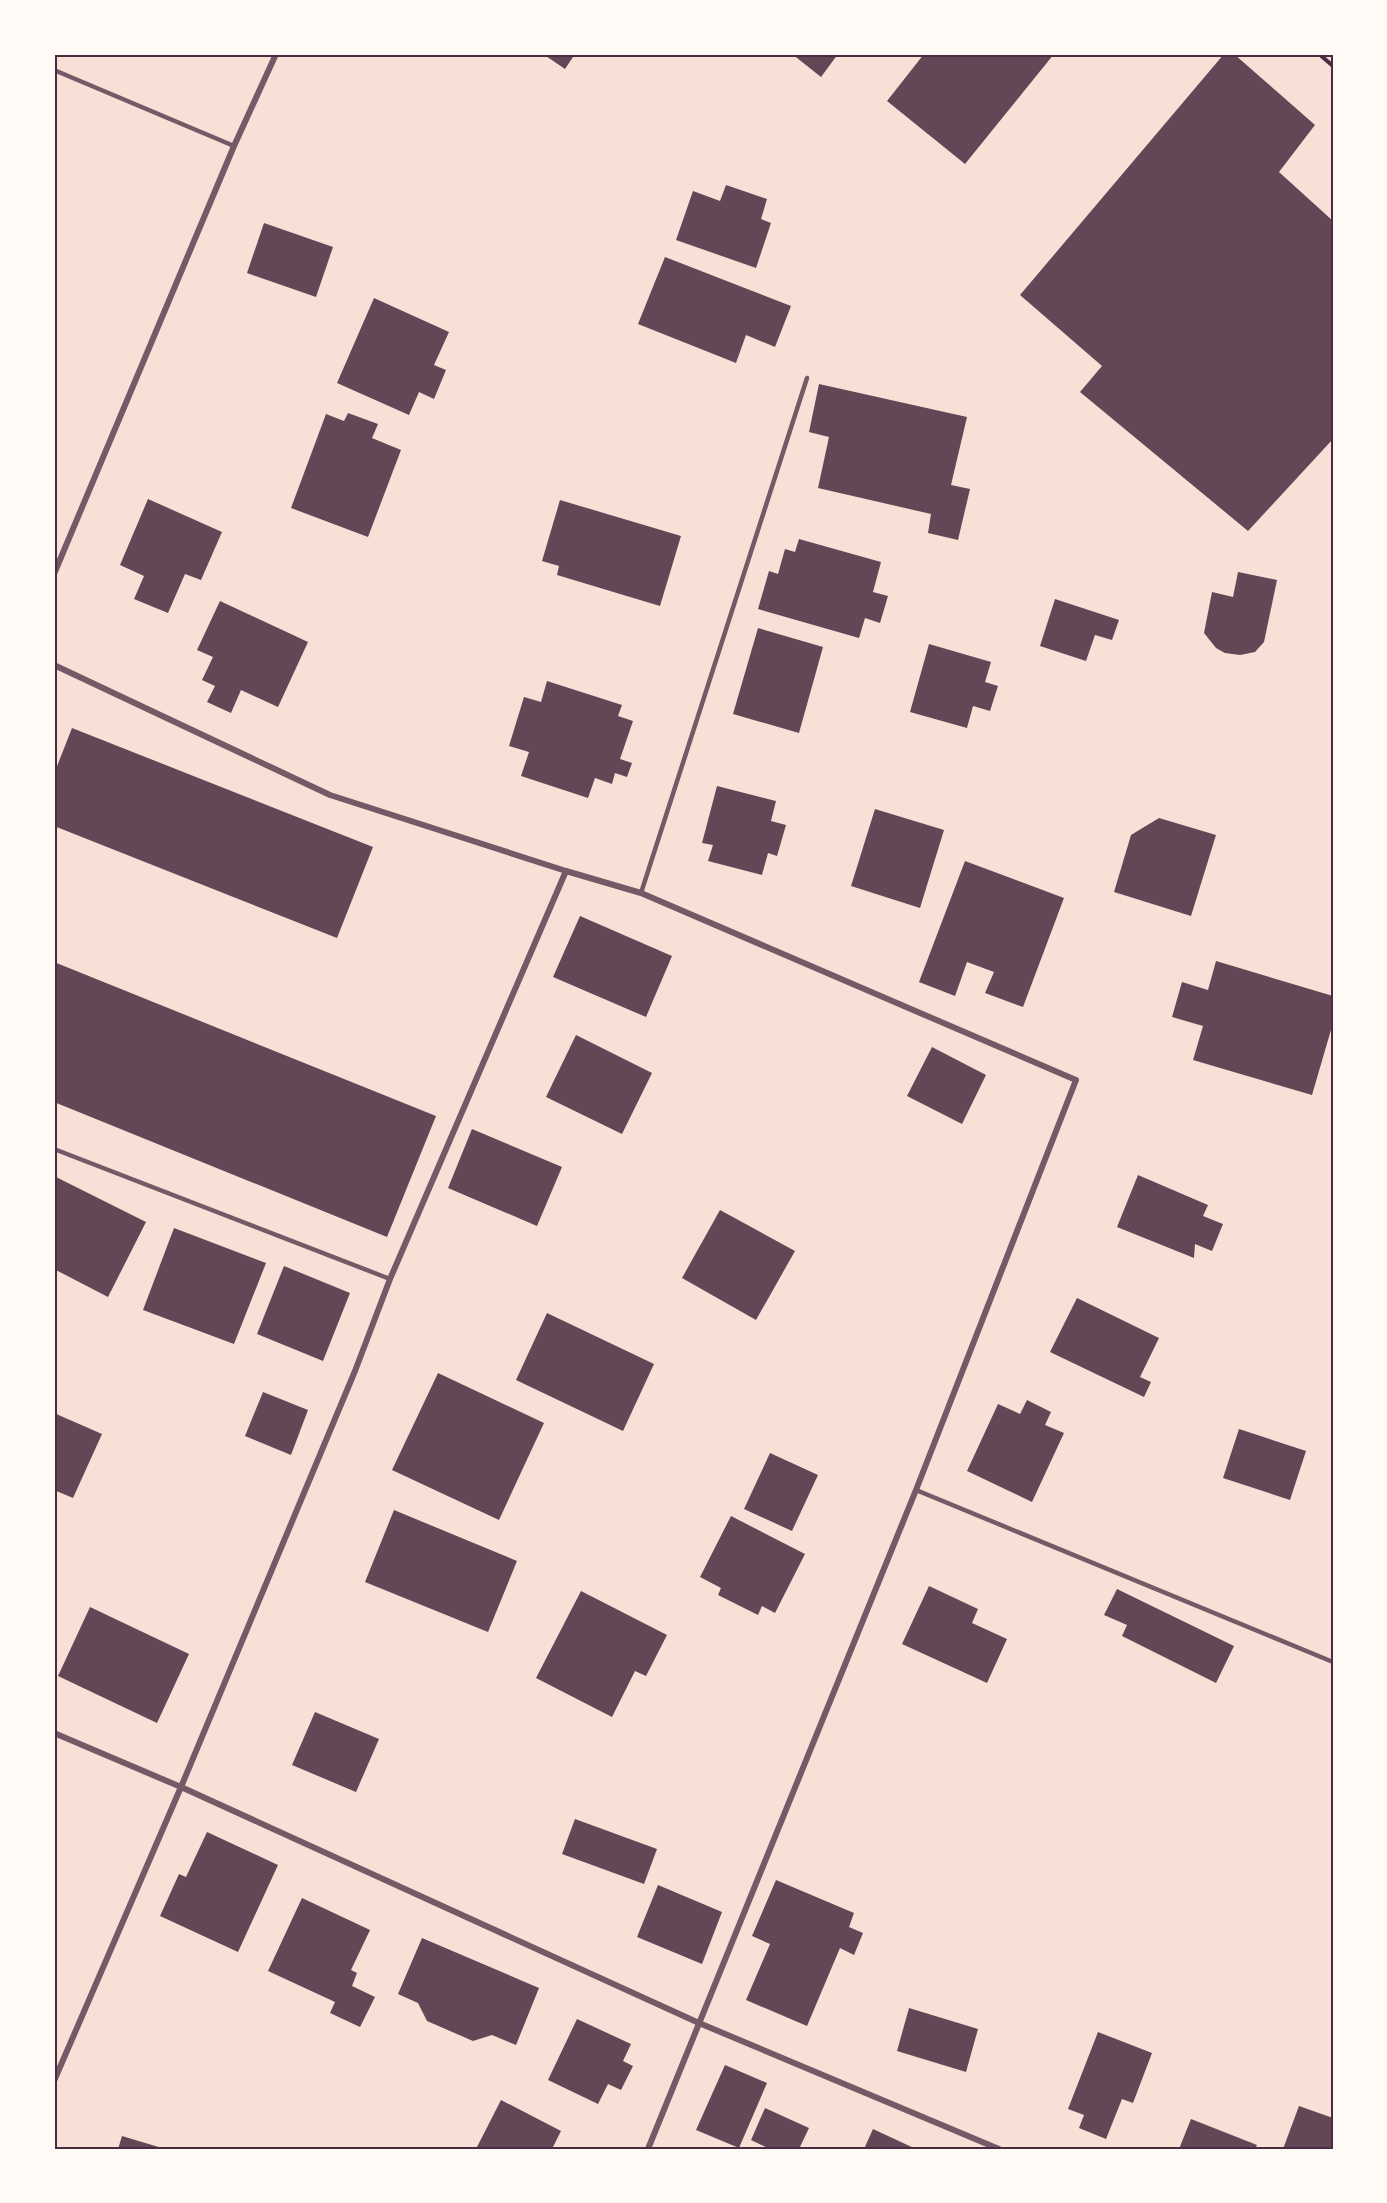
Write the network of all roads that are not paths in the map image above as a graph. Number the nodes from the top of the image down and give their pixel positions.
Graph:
1 (276, 54) edge
2 (54, 70) edge
3 (234, 146) junction
4 (807, 378) dead end
5 (54, 574) edge
6 (54, 665) edge
7 (566, 872) junction
8 (641, 893) junction
9 (54, 1149) edge
10 (390, 1279) junction
11 (916, 1490) junction
12 (1333, 1662) edge
13 (54, 1733) edge
14 (181, 1787) junction
15 (699, 2023) junction
16 (54, 2081) edge
17 (648, 2149) edge
18 (999, 2149) edge

1 - 3 street
2 - 3 lane
3 - 5 street
4 - 8 lane
6 - 7 street
7 - 8 street
7 - 10 street
8 - 11 street
9 - 10 lane
10 - 14 street
11 - 12 lane
11 - 15 street
13 - 14 street
14 - 15 street
14 - 16 street
15 - 17 street
15 - 18 street

